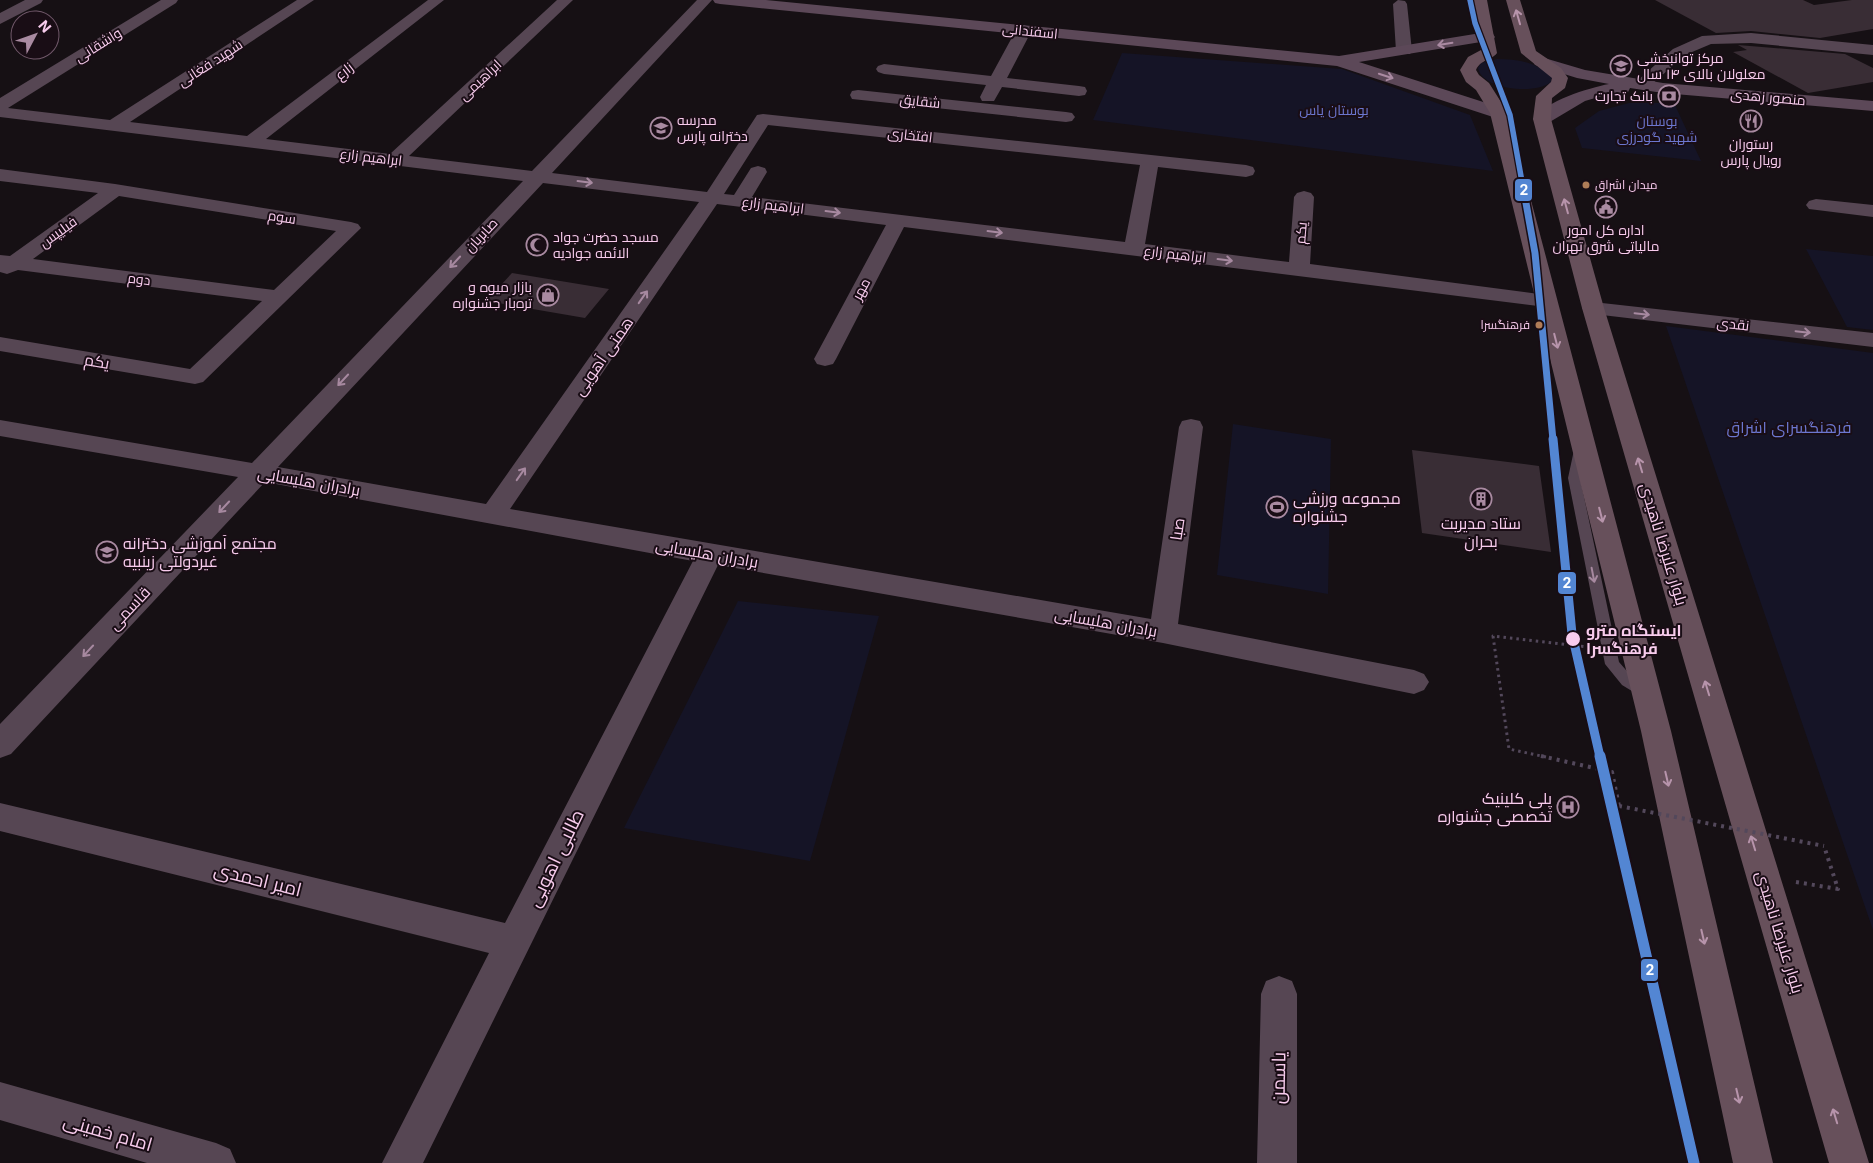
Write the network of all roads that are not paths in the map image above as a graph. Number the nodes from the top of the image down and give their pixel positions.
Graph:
1 (36, 0) edge
2 (171, 0) edge
3 (306, 0) edge
4 (436, 0) edge
5 (566, 0) edge
6 (705, 0) edge
7 (720, 0) edge
8 (1480, 0) edge
9 (1513, 0) edge
10 (1400, 4) dead end
11 (0, 18) edge
12 (1024, 30) junction
13 (1525, 41) junction
14 (1488, 45) junction
15 (1873, 50) edge
16 (1404, 51) junction
17 (1340, 61) junction
18 (1541, 62) junction
19 (884, 69) dead end
20 (1645, 81) junction
21 (996, 82) junction
22 (1669, 88) junction
23 (1079, 91) dead end
24 (858, 95) dead end
25 (0, 105) edge
26 (982, 108) junction
27 (1872, 108) edge
28 (0, 112) edge
29 (1498, 113) junction
30 (1066, 117) dead end
31 (1542, 119) junction
32 (113, 126) junction
33 (251, 142) junction
34 (394, 160) junction
35 (1150, 160) junction
36 (1246, 171) dead end
37 (758, 172) dead end
38 (0, 175) edge
39 (537, 176) junction
40 (115, 190) junction
41 (712, 198) junction
42 (1304, 198) dead end
43 (740, 201) junction
44 (1816, 205) dead end
45 (1873, 211) edge
46 (898, 220) junction
47 (1531, 243) junction
48 (1134, 249) junction
49 (1579, 255) junction
50 (5, 266) edge
51 (1298, 268) junction
52 (1552, 283) junction
53 (279, 297) junction
54 (1591, 298) junction
55 (1873, 340) edge
56 (0, 344) edge
57 (825, 359) dead end
58 (195, 377) joint
59 (1191, 427) dead end
60 (0, 428) edge
61 (1582, 442) junction
62 (257, 472) junction
63 (493, 514) junction
64 (710, 554) junction
65 (1163, 632) junction
66 (1414, 682) dead end
67 (1647, 695) junction
68 (0, 745) edge
69 (0, 817) edge
70 (515, 942) junction
71 (1279, 994) dead end
72 (0, 1101) edge
73 (216, 1163) edge
74 (402, 1163) edge
75 (1278, 1163) edge
76 (1754, 1163) edge
77 (1849, 1163) edge

1 - 11 street
2 - 25 street, واشقانی
3 - 32 street, شهید فغانی
4 - 33 street, زارع
5 - 34 street, ابراهیمی
6 - 39 street, صابریان
7 - 12 main road, اسفندانی
8 - 14 main road
13 -> 9 main road
10 - 16 street
12 - 17 main road, اسفندانی
12 - 21 street
13 - 18 main road
13 - 20 main road
14 -> 16 main road
14 - 29 main road
15 - 20 street
16 - 17 main road
17 -> 29 main road
18 - 22 main road, منصور زهدی
18 - 31 main road, بلوار علیرضا ناهیدی
19 - 21 street, شقایق
20 - 22 main road
21 - 23 street, شقایق
21 - 26 street
22 - 27 main road, منصور زهدی
22 - 31 main road, منصور زهدی
24 - 26 street, شقایق
26 - 30 street, شقایق
28 - 32 street, ابراهیم زارع
29 - 47 main road
49 -> 31 main road, بلوار علیرضا ناهیدی
32 - 33 street, ابراهیم زارع
33 - 34 street, ابراهیم زارع
34 - 39 street, ابراهیم زارع
35 - 36 street, افتخاری
35 - 41 street, افتخاری
35 - 48 street
37 - 43 street
38 - 40 street, سوم
39 -> 41 street, ابراهیم زارع
39 -> 62 street, صابریان
40 - 50 street, فیلیپس
40 - 53 street, سوم
41 - 43 street, ابراهیم زارع
63 -> 41 street, همتی آهویی
42 - 51 street, یکم
43 -> 46 street, ابراهیم زارع
44 - 45 street
46 -> 48 street, ابراهیم زارع
46 - 57 street, مهر
47 - 49 main road
47 - 52 main road
48 -> 51 street, ابراهیم زارع
49 - 54 main road, بلوار علیرضا ناهیدی
50 - 53 street, دوم
51 - 52 street, ابراهیم زارع
52 - 54 main road
52 -> 61 main road
53 - 58 street, سوم
54 -> 55 street, نقدی
77 -> 54 main road, بلوار علیرضا ناهیدی
56 - 58 street, یکم
59 - 65 street, صبا
60 - 62 street, برادران هلیسایی
61 -> 67 main road
61 -> 67 lane
62 - 63 street, برادران هلیسایی
62 -> 68 street, قاسمی
63 - 64 street, برادران هلیسایی
64 - 65 street, برادران هلیسایی
64 - 70 street, طالبی اهویی
65 - 66 street, برادران هلیسایی
67 -> 76 main road
69 - 70 street, امیر احمدی
70 - 74 street, طالبی اهویی
71 - 75 street, یاسمن
72 - 73 street, امام خمینی

